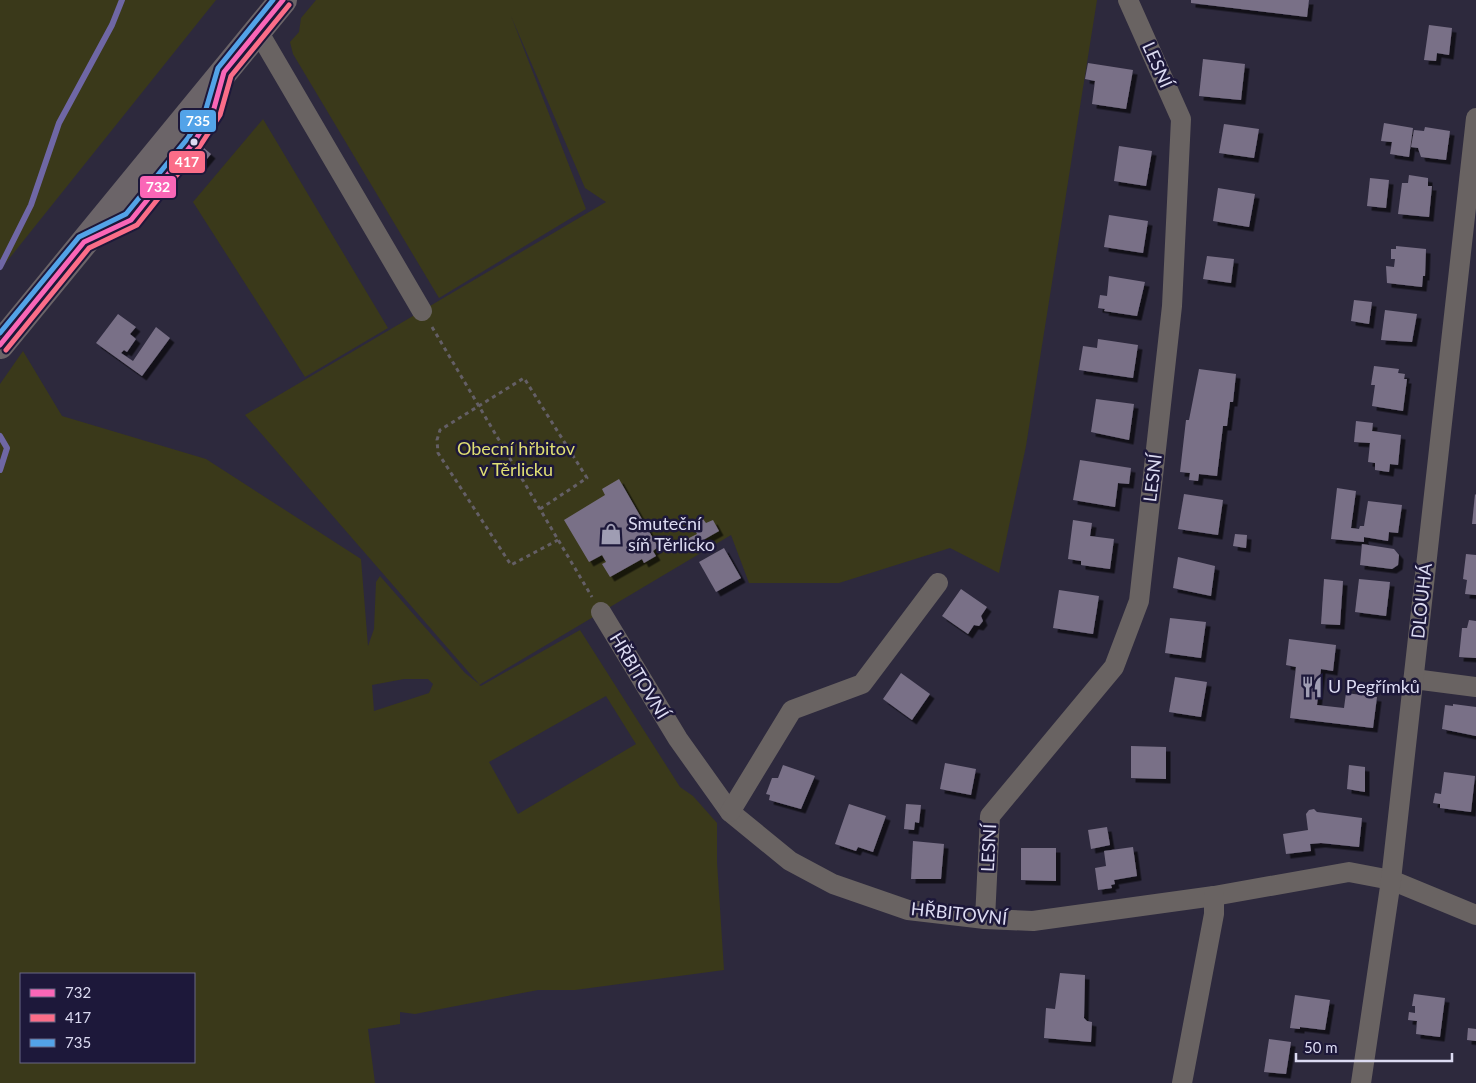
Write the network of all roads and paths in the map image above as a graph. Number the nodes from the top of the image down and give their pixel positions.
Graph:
1 (283, 0) edge
2 (1128, 0) edge
3 (258, 31) junction
4 (1476, 118) edge
5 (422, 311) joint
6 (0, 345) edge
7 (478, 405) junction
8 (540, 509) junction
9 (558, 540) junction
10 (938, 583) dead end
11 (601, 612) joint
12 (1414, 679) junction
13 (1476, 687) edge
14 (730, 812) junction
15 (1391, 880) junction
16 (1214, 896) junction
17 (1476, 915) edge
18 (986, 919) junction
19 (1182, 1083) edge
20 (1361, 1083) edge

1 - 3 main road
2 - 18 street, LESNÍ
3 - 5 street
3 - 6 main road
4 - 12 street, DLOUHÁ
5 - 7 path
7 - 8 path
7 - 8 path
7 - 9 path
8 - 9 path
9 - 11 path
10 - 14 street
11 - 14 street, HŘBITOVNÍ
12 - 13 street
12 - 15 street, DLOUHÁ
14 - 18 street, HŘBITOVNÍ
15 - 16 street, HŘBITOVNÍ
15 - 17 street, HŘBITOVNÍ
15 - 20 street, DLOUHÁ
16 - 18 street, HŘBITOVNÍ
16 - 19 street

